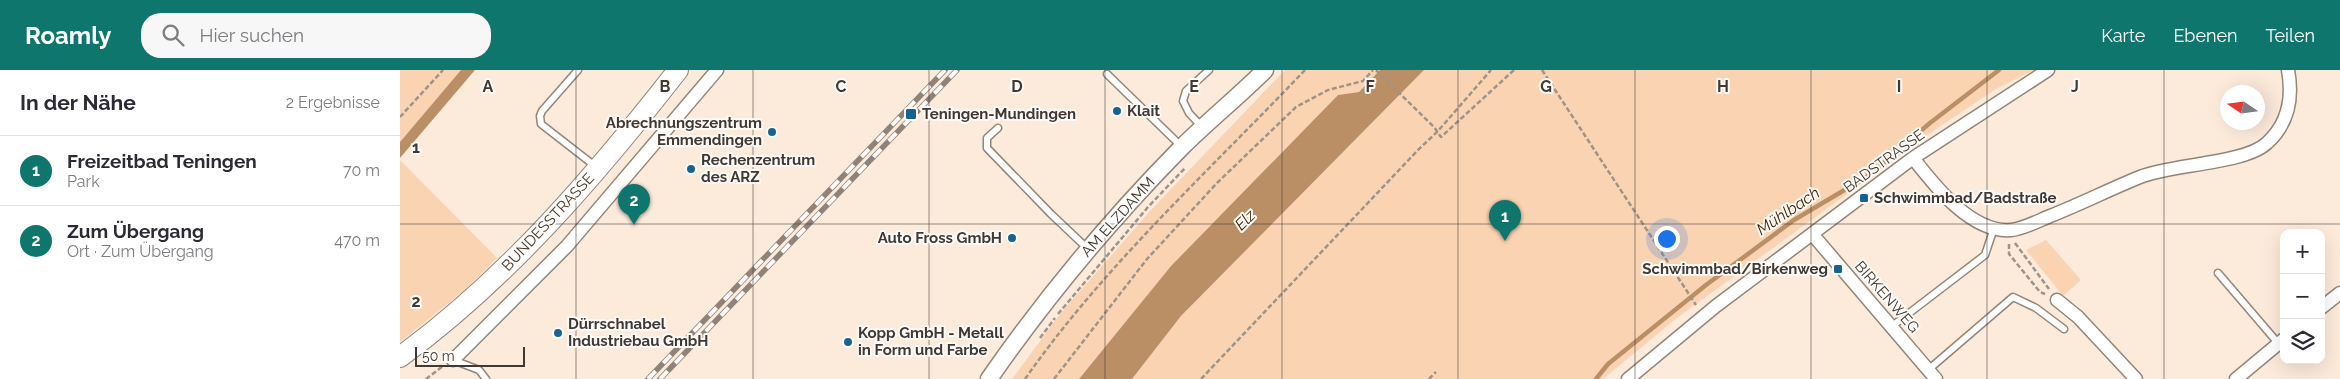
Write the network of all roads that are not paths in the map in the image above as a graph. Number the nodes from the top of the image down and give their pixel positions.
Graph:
1 (578, 70) edge
2 (678, 70) edge
3 (717, 70) edge
4 (1209, 70) edge
5 (1265, 70) edge
6 (2048, 70) edge
7 (2288, 70) edge
8 (1107, 74) dead end
9 (2033, 74) edge
10 (998, 128) dead end
11 (1204, 129) junction
12 (1187, 154) junction
13 (1913, 158) junction
14 (598, 169) junction
15 (1994, 226) junction
16 (1813, 235) junction
17 (1088, 249) junction
18 (2218, 273) dead end
19 (2340, 293) edge
20 (2058, 300) road end
21 (2325, 305) edge
22 (1891, 327) junction
23 (2064, 329) dead end
24 (2280, 340) edge
25 (2280, 342) edge
26 (400, 357) edge
27 (453, 360) joint
28 (1932, 374) edge
29 (486, 379) edge
30 (989, 379) edge
31 (1628, 379) edge
32 (2136, 379) edge
33 (2236, 379) edge

1 - 14 lane
2 - 14 main road, BUNDESSTRASSE
3 - 27 street
4 - 11 lane
5 - 11 street, AM ELZDAMM
6 - 9 street, BADSTRASSE
7 - 15 street
8 - 12 lane
9 - 13 street, BADSTRASSE
10 - 17 lane
11 - 12 street, AM ELZDAMM
12 - 17 street, AM ELZDAMM
13 - 15 street
13 - 16 street, BADSTRASSE
14 - 26 main road, BUNDESSTRASSE
15 - 22 lane
16 - 22 street, BIRKENWEG
16 - 31 street, BADSTRASSE
17 - 30 street, AM ELZDAMM
18 - 24 lane
19 - 21 street
20 - 32 street
22 - 28 street, BIRKENWEG
23 - 28 lane
25 - 33 street
27 - 29 lane

